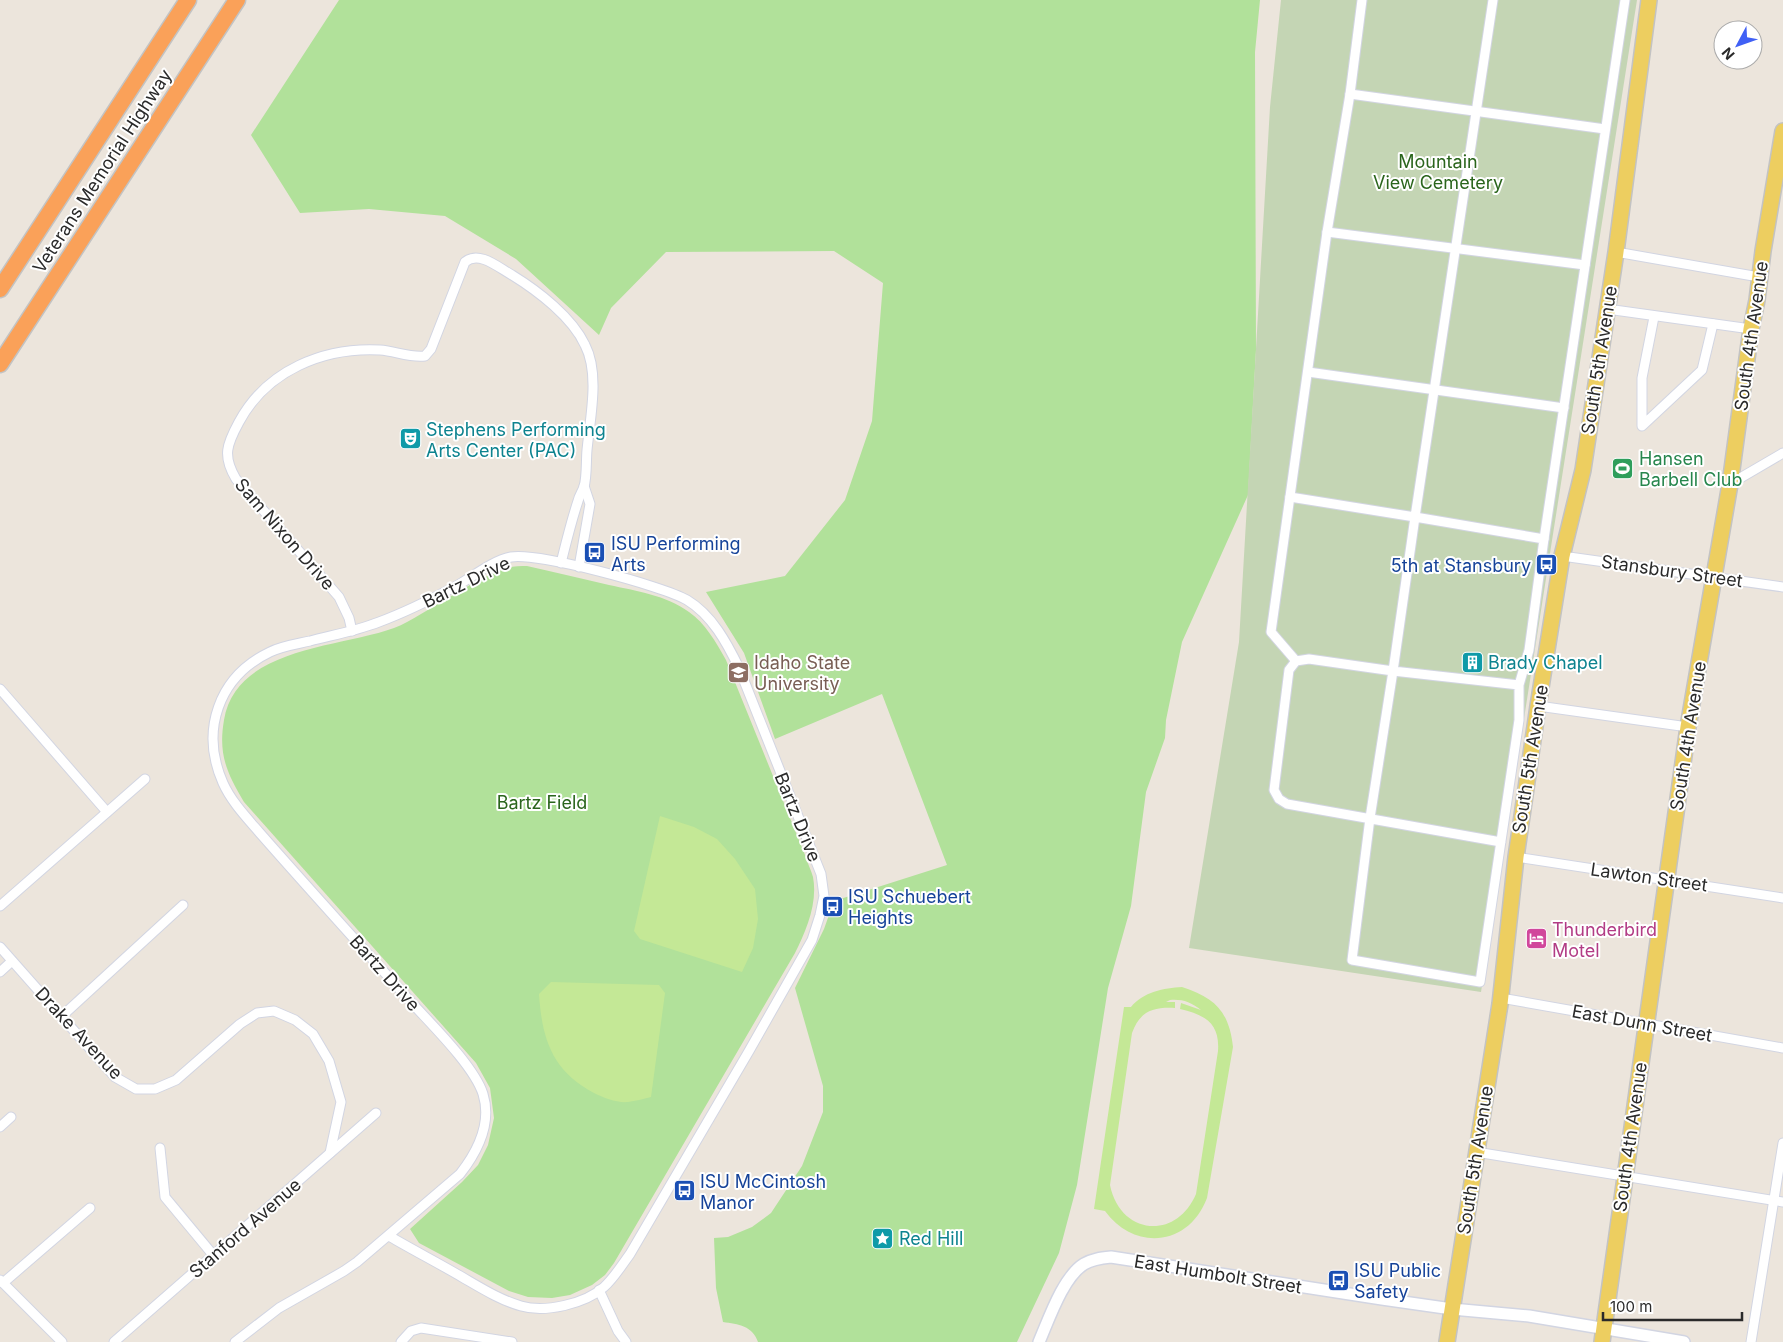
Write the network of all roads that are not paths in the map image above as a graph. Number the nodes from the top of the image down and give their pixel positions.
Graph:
1 (188, 0) edge
2 (237, 0) edge
3 (1362, 0) edge
4 (1493, 0) edge
5 (1625, 0) edge
6 (1649, 0) edge
7 (1350, 94) junction
8 (1475, 111) junction
9 (1605, 129) junction
10 (1783, 131) edge
11 (1328, 232) junction
12 (1455, 248) junction
13 (1616, 252) junction
14 (1585, 265) junction
15 (1759, 277) junction
16 (0, 289) edge
17 (1607, 310) junction
18 (1654, 316) junction
19 (1713, 324) junction
20 (1751, 330) junction
21 (0, 364) edge
22 (1308, 372) junction
23 (1433, 389) junction
24 (1564, 408) junction
25 (1783, 453) edge
26 (1730, 484) junction
27 (584, 486) junction
28 (1290, 497) junction
29 (1415, 517) junction
30 (1544, 539) junction
31 (1562, 556) junction
32 (561, 563) junction
33 (579, 567) junction
34 (1714, 576) junction
35 (1783, 587) edge
36 (352, 631) junction
37 (1296, 661) junction
38 (1394, 672) junction
39 (1519, 685) junction
40 (0, 689) edge
41 (1538, 706) junction
42 (1688, 727) junction
43 (145, 779) dead end
44 (107, 812) junction
45 (1370, 818) junction
46 (1501, 842) junction
47 (1516, 857) junction
48 (1666, 879) junction
49 (1783, 898) edge
50 (183, 905) dead end
51 (0, 906) edge
52 (0, 947) edge
53 (12, 962) junction
54 (0, 972) edge
55 (1501, 998) junction
56 (62, 1016) junction
57 (1645, 1024) junction
58 (1783, 1048) edge
59 (376, 1113) dead end
60 (11, 1117) dead end
61 (0, 1127) edge
62 (1783, 1143) edge
63 (160, 1148) dead end
64 (1476, 1152) junction
65 (330, 1153) junction
66 (1626, 1176) junction
67 (1778, 1201) edge
68 (90, 1208) dead end
69 (389, 1236) junction
70 (214, 1256) junction
71 (2, 1281) edge
72 (599, 1290) junction
73 (1452, 1309) junction
74 (1603, 1335) edge
75 (62, 1342) edge
76 (114, 1342) edge
77 (235, 1342) edge
78 (401, 1342) edge
79 (512, 1342) edge
80 (626, 1342) edge
81 (1039, 1342) edge
82 (1447, 1342) edge
83 (1684, 1342) edge
84 (1751, 1342) edge

1 - 16 highway, Veterans Memorial Highway
2 - 21 highway, Veterans Memorial Highway
3 - 7 street
4 - 8 street
5 - 9 street
6 - 13 main road, South 5th Avenue
7 - 8 street
7 - 11 street
8 - 9 street
8 - 12 street
9 - 14 street
10 - 15 main road, South 4th Avenue
11 - 12 street
11 - 22 street
12 - 14 street
12 - 23 street
13 - 15 street
13 - 17 main road, South 5th Avenue
14 - 24 street
15 - 20 main road, South 4th Avenue
17 - 18 street
17 - 31 main road, South 5th Avenue
18 - 19 street
18 - 19 street
19 - 20 street
20 - 26 main road, South 4th Avenue
22 - 23 street
22 - 28 street
23 - 24 street
23 - 29 street
24 - 30 street
25 - 26 street
26 - 34 main road, South 4th Avenue
27 - 32 street, Sam Nixon Drive
27 - 33 street, Sam Nixon Drive
27 - 36 street, Sam Nixon Drive
28 - 29 street
28 - 37 street
29 - 30 street
29 - 38 street
30 - 39 street
31 - 34 street, Stansbury Street
31 - 41 main road, South 5th Avenue
32 - 33 street, Bartz Drive
32 - 36 street, Bartz Drive
33 - 72 street, Bartz Drive
34 - 35 street, Stansbury Street
34 - 42 main road, South 4th Avenue
36 - 69 street, Bartz Drive
37 - 38 street
37 - 45 street
38 - 39 street
38 - 45 street
39 - 46 street
40 - 44 street
41 - 42 street
41 - 47 main road, South 5th Avenue
42 - 48 main road, South 4th Avenue
43 - 44 street
44 - 51 street
45 - 46 street
45 - 46 street
47 - 48 street, Lawton Street
47 - 55 main road, South 5th Avenue
48 - 49 street, Lawton Street
48 - 57 main road, South 4th Avenue
50 - 56 street
52 - 53 street, Drake Avenue
53 - 54 street
53 - 56 street, Drake Avenue
55 - 57 street, East Dunn Street
55 - 64 main road, South 5th Avenue
56 - 65 street, Drake Avenue
57 - 58 street, East Dunn Street
57 - 66 main road, South 4th Avenue
59 - 65 street, Stanford Avenue
60 - 61 street
62 - 67 street
63 - 70 street
64 - 66 street
64 - 73 main road, South 5th Avenue
65 - 70 street, Stanford Avenue
66 - 67 street
66 - 74 main road, South 4th Avenue
67 - 84 street
68 - 71 street
69 - 72 street, Bartz Drive
69 - 77 street, Bartz Drive
70 - 76 street, Stanford Avenue
71 - 75 street
72 - 80 street
73 - 74 street, East Humbolt Street
73 - 81 street, East Humbolt Street
73 - 82 main road, South 5th Avenue
74 - 83 street, East Humbolt Street
78 - 79 street

